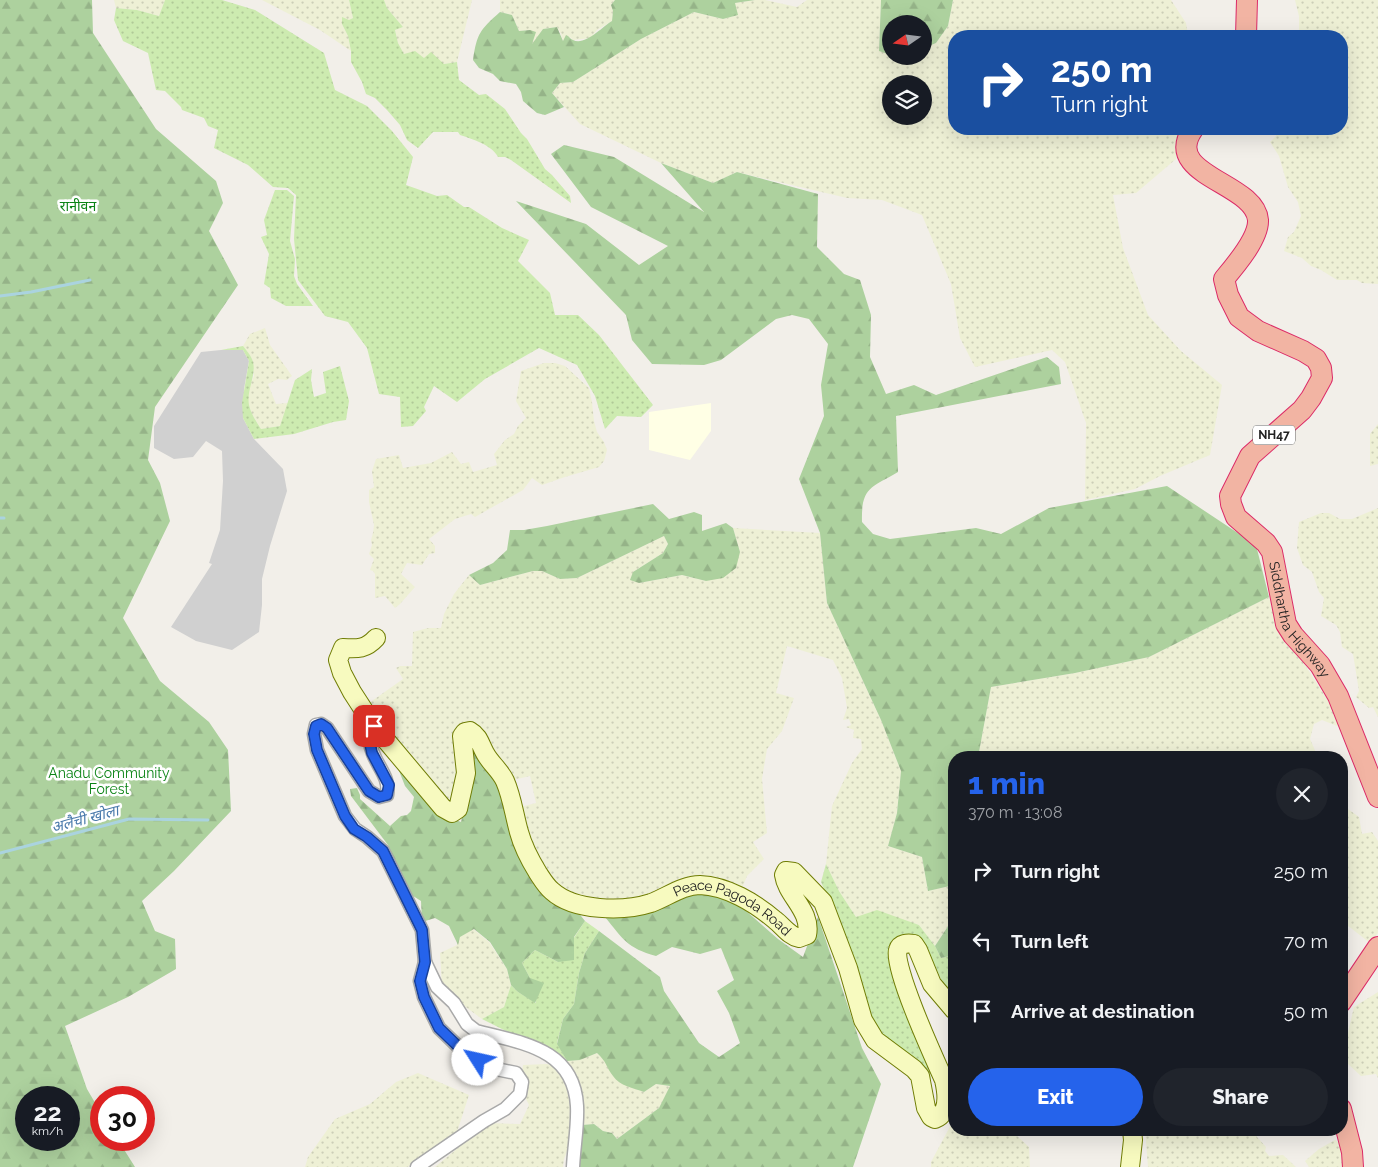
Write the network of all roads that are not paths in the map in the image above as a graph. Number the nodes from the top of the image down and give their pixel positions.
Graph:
1 (1246, 0) edge
2 (1246, 30) edge
3 (1189, 135) edge
4 (376, 638) dead end
5 (374, 726) junction
6 (1378, 797) edge
7 (1378, 947) edge
8 (425, 962) junction
9 (1348, 992) edge
10 (948, 1003) edge
11 (1133, 1136) edge
12 (1348, 1136) edge
13 (417, 1167) edge
14 (574, 1167) edge
15 (1130, 1167) edge
16 (1353, 1167) edge

1 - 2 highway
3 - 6 highway, Siddhartha Highway / NH47
4 - 5 main road, Peace Pagoda Road
5 - 8 street
5 - 10 main road, Peace Pagoda Road
7 - 9 highway
8 - 13 street
8 - 14 street
11 - 15 main road
12 - 16 highway

